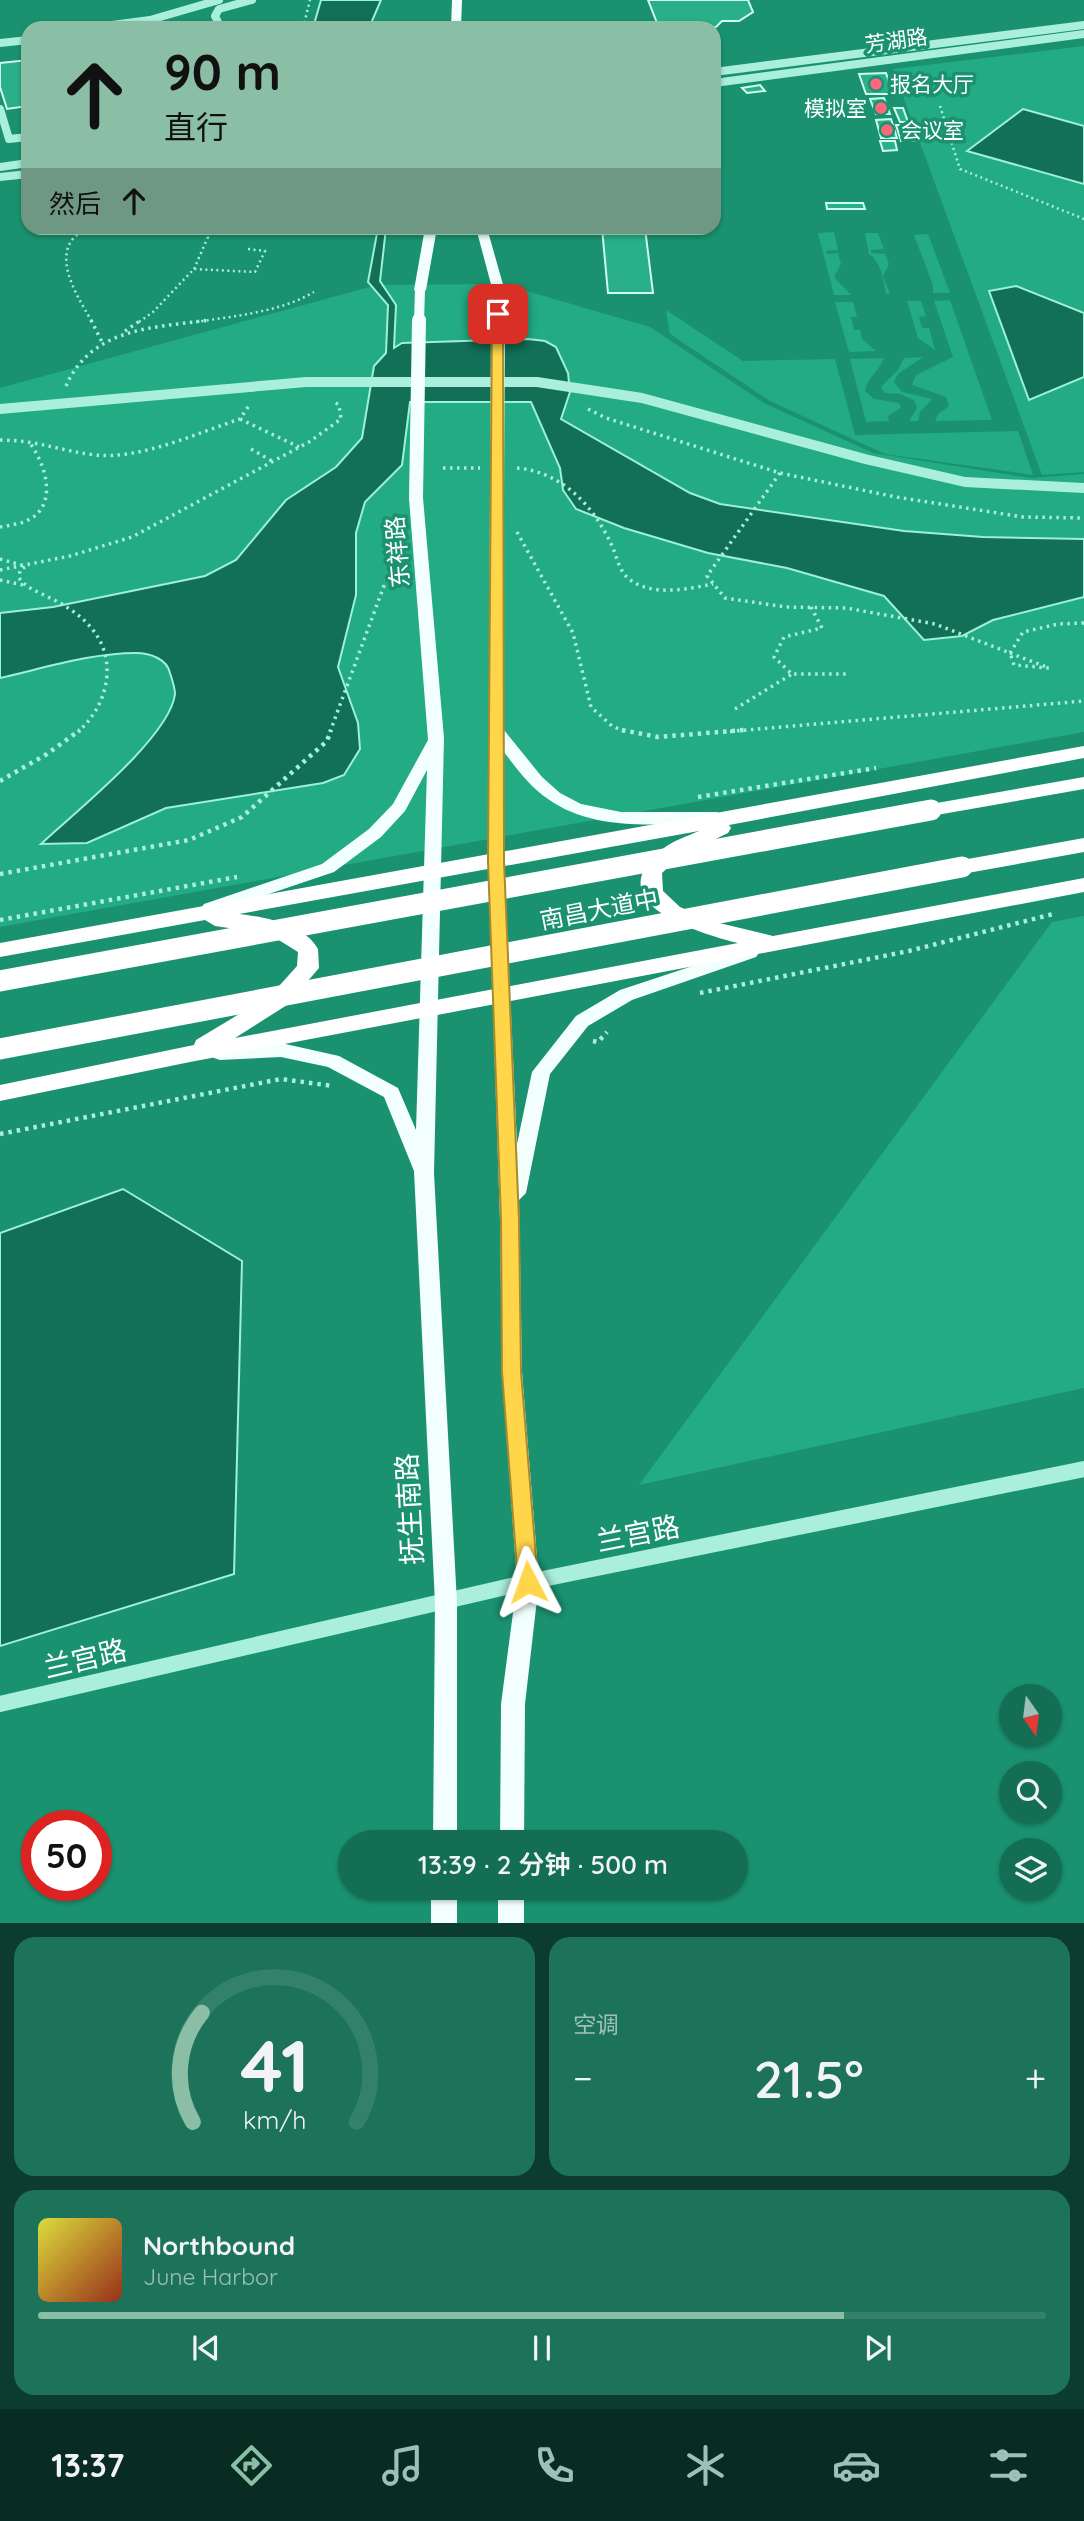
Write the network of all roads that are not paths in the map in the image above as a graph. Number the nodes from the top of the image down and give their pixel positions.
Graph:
1 (219, 0) edge
2 (252, 0) edge
3 (457, 0) edge
4 (142, 21) edge
5 (218, 21) edge
6 (456, 21) edge
7 (1084, 25) edge
8 (1084, 34) edge
9 (21, 41) edge
10 (0, 43) edge
11 (721, 71) edge
12 (721, 82) edge
13 (0, 110) edge
14 (21, 138) edge
15 (21, 164) edge
16 (0, 167) edge
17 (21, 175) edge
18 (0, 177) edge
19 (430, 235) edge
20 (483, 235) edge
21 (0, 409) edge
22 (1084, 488) edge
23 (496, 730) junction
24 (436, 738) junction
25 (1084, 752) edge
26 (1084, 783) edge
27 (744, 816) junction
28 (1084, 845) edge
29 (496, 861) junction
30 (431, 873) junction
31 (1084, 885) edge
32 (186, 916) junction
33 (776, 944) junction
34 (0, 950) edge
35 (0, 981) edge
36 (501, 995) junction
37 (428, 1009) junction
38 (0, 1049) edge
39 (190, 1054) junction
40 (0, 1093) edge
41 (424, 1173) junction
42 (510, 1220) junction
43 (1084, 1469) edge
44 (528, 1582) junction
45 (446, 1602) junction
46 (0, 1704) edge
47 (445, 1830) edge
48 (512, 1830) edge
49 (444, 1900) edge
50 (511, 1900) edge
51 (443, 1923) edge
52 (511, 1923) edge

1 - 4 street
2 - 5 street
3 - 6 main road
7 - 11 street, 芳湖路
8 - 12 street, 芳湖路
9 - 10 street
13 - 14 street
15 - 16 street
17 - 18 street
19 - 24 main road, 东祥路, bridge
20 - 23 main road, bridge
21 - 22 street
23 - 27 main road
23 - 29 main road
24 - 30 main road, 东祥路
24 - 32 main road
25 - 27 highway
26 - 35 highway, 南昌大道中, bridge
27 - 29 highway
27 - 33 highway
28 - 38 highway, 南昌大道中, bridge
29 - 30 highway
29 - 36 main road
30 - 32 highway
30 - 37 main road, 东祥路
31 - 33 highway
32 - 34 highway
32 - 39 highway
33 - 36 highway
33 - 42 main road
36 - 37 highway
36 - 42 main road
37 - 39 highway
37 - 41 main road, 抚生南路
39 - 40 highway
39 - 41 main road
41 - 45 main road, 抚生南路
42 - 44 main road
43 - 44 street, 兰宫路
44 - 45 street, 兰宫路
44 - 48 main road
45 - 46 street, 兰宫路
45 - 47 main road, 抚生南路
49 - 51 main road
50 - 52 main road

